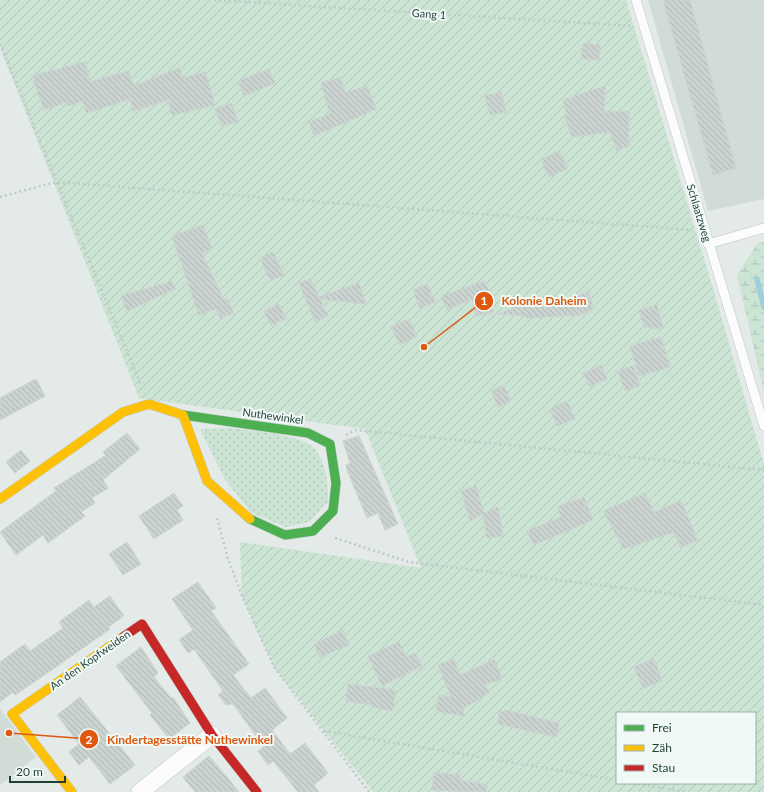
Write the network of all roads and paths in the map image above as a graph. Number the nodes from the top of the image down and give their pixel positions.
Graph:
1 (214, 0) edge
2 (636, 0) edge
3 (643, 27) junction
4 (0, 44) edge
5 (56, 182) junction
6 (0, 197) edge
7 (764, 228) edge
8 (704, 231) junction
9 (708, 244) junction
10 (149, 404) junction
11 (183, 415) junction
12 (764, 426) edge
13 (330, 444) junction
14 (764, 470) edge
15 (0, 499) edge
16 (217, 517) dead end
17 (313, 531) junction
18 (764, 605) edge
19 (323, 731) junction
20 (212, 735) junction
21 (616, 780) edge
22 (640, 784) edge
23 (72, 792) edge
24 (140, 792) edge
25 (257, 792) edge
26 (369, 792) edge
27 (687, 792) edge

1 - 3 path, Gang 1
2 - 3 lane, Schlaatzweg
3 - 8 lane, Schlaatzweg
4 - 5 path
5 - 6 path
5 - 8 path
5 - 10 path
7 - 9 lane
8 - 9 lane, Schlaatzweg
9 - 12 lane, Schlaatzweg
10 - 11 street, Nuthewinkel
10 - 15 street
11 - 13 street, Nuthewinkel
11 - 17 street
13 - 14 path
13 - 17 street
16 - 19 path
17 - 18 path
19 - 21 path
19 - 26 path
20 - 23 street, An den Kopfweiden
20 - 24 street
20 - 25 street, An den Kopfweiden
22 - 27 path

